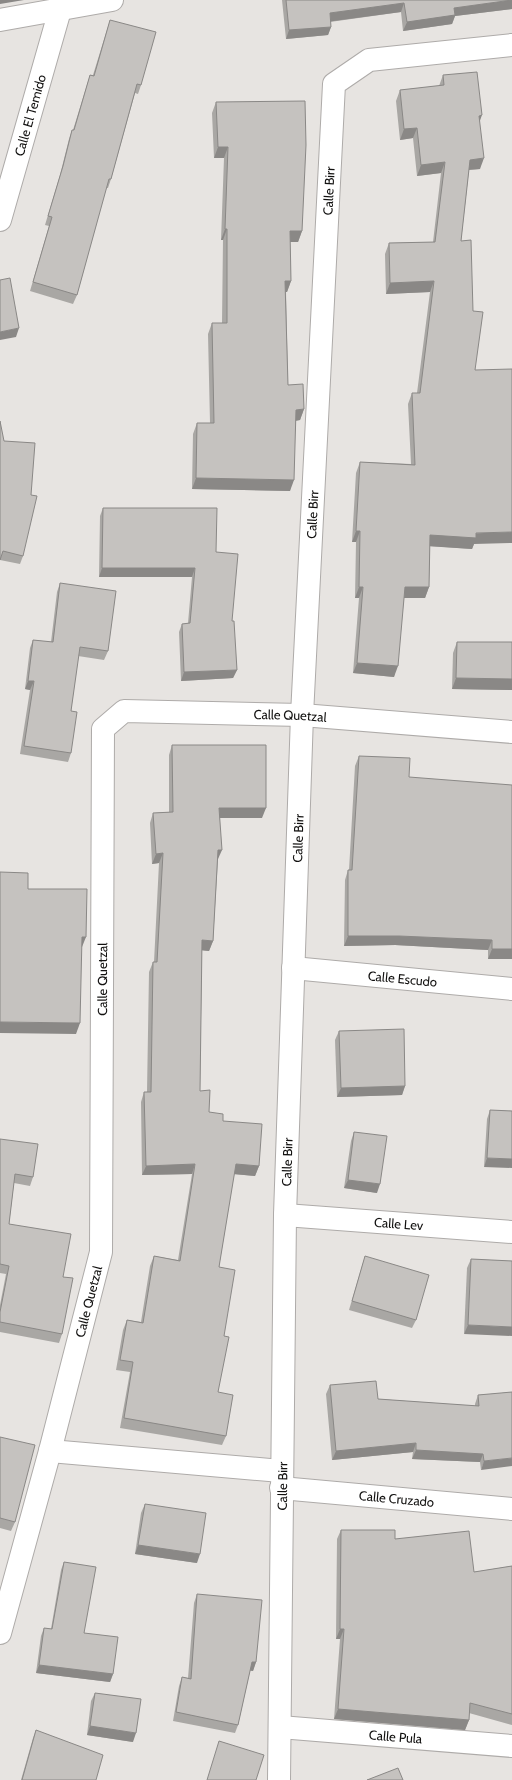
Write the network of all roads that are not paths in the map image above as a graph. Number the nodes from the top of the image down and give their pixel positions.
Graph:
1 (112, 0) edge
2 (60, 10) junction
3 (0, 20) edge
4 (512, 45) edge
5 (0, 220) edge
6 (302, 715) junction
7 (512, 732) edge
8 (293, 968) junction
9 (512, 988) edge
10 (284, 1215) junction
11 (512, 1232) edge
12 (50, 1451) junction
13 (281, 1480) junction
14 (512, 1509) edge
15 (0, 1632) edge
16 (280, 1727) junction
17 (512, 1746) edge
18 (279, 1780) edge

1 - 2 street
2 - 3 street
2 - 5 street, Calle El Temido
4 - 6 street, Calle Birr
6 - 7 street, Calle Quetzal
6 - 8 street, Calle Birr
6 - 12 street, Calle Quetzal
8 - 9 street, Calle Escudo
8 - 10 street, Calle Birr
10 - 11 street, Calle Lev
10 - 13 street, Calle Birr
12 - 13 street, Calle Cruzado
12 - 15 street, Calle Quetzal
13 - 14 street, Calle Cruzado
13 - 16 street, Calle Birr
16 - 17 street, Calle Pula
16 - 18 street, Calle Birr

